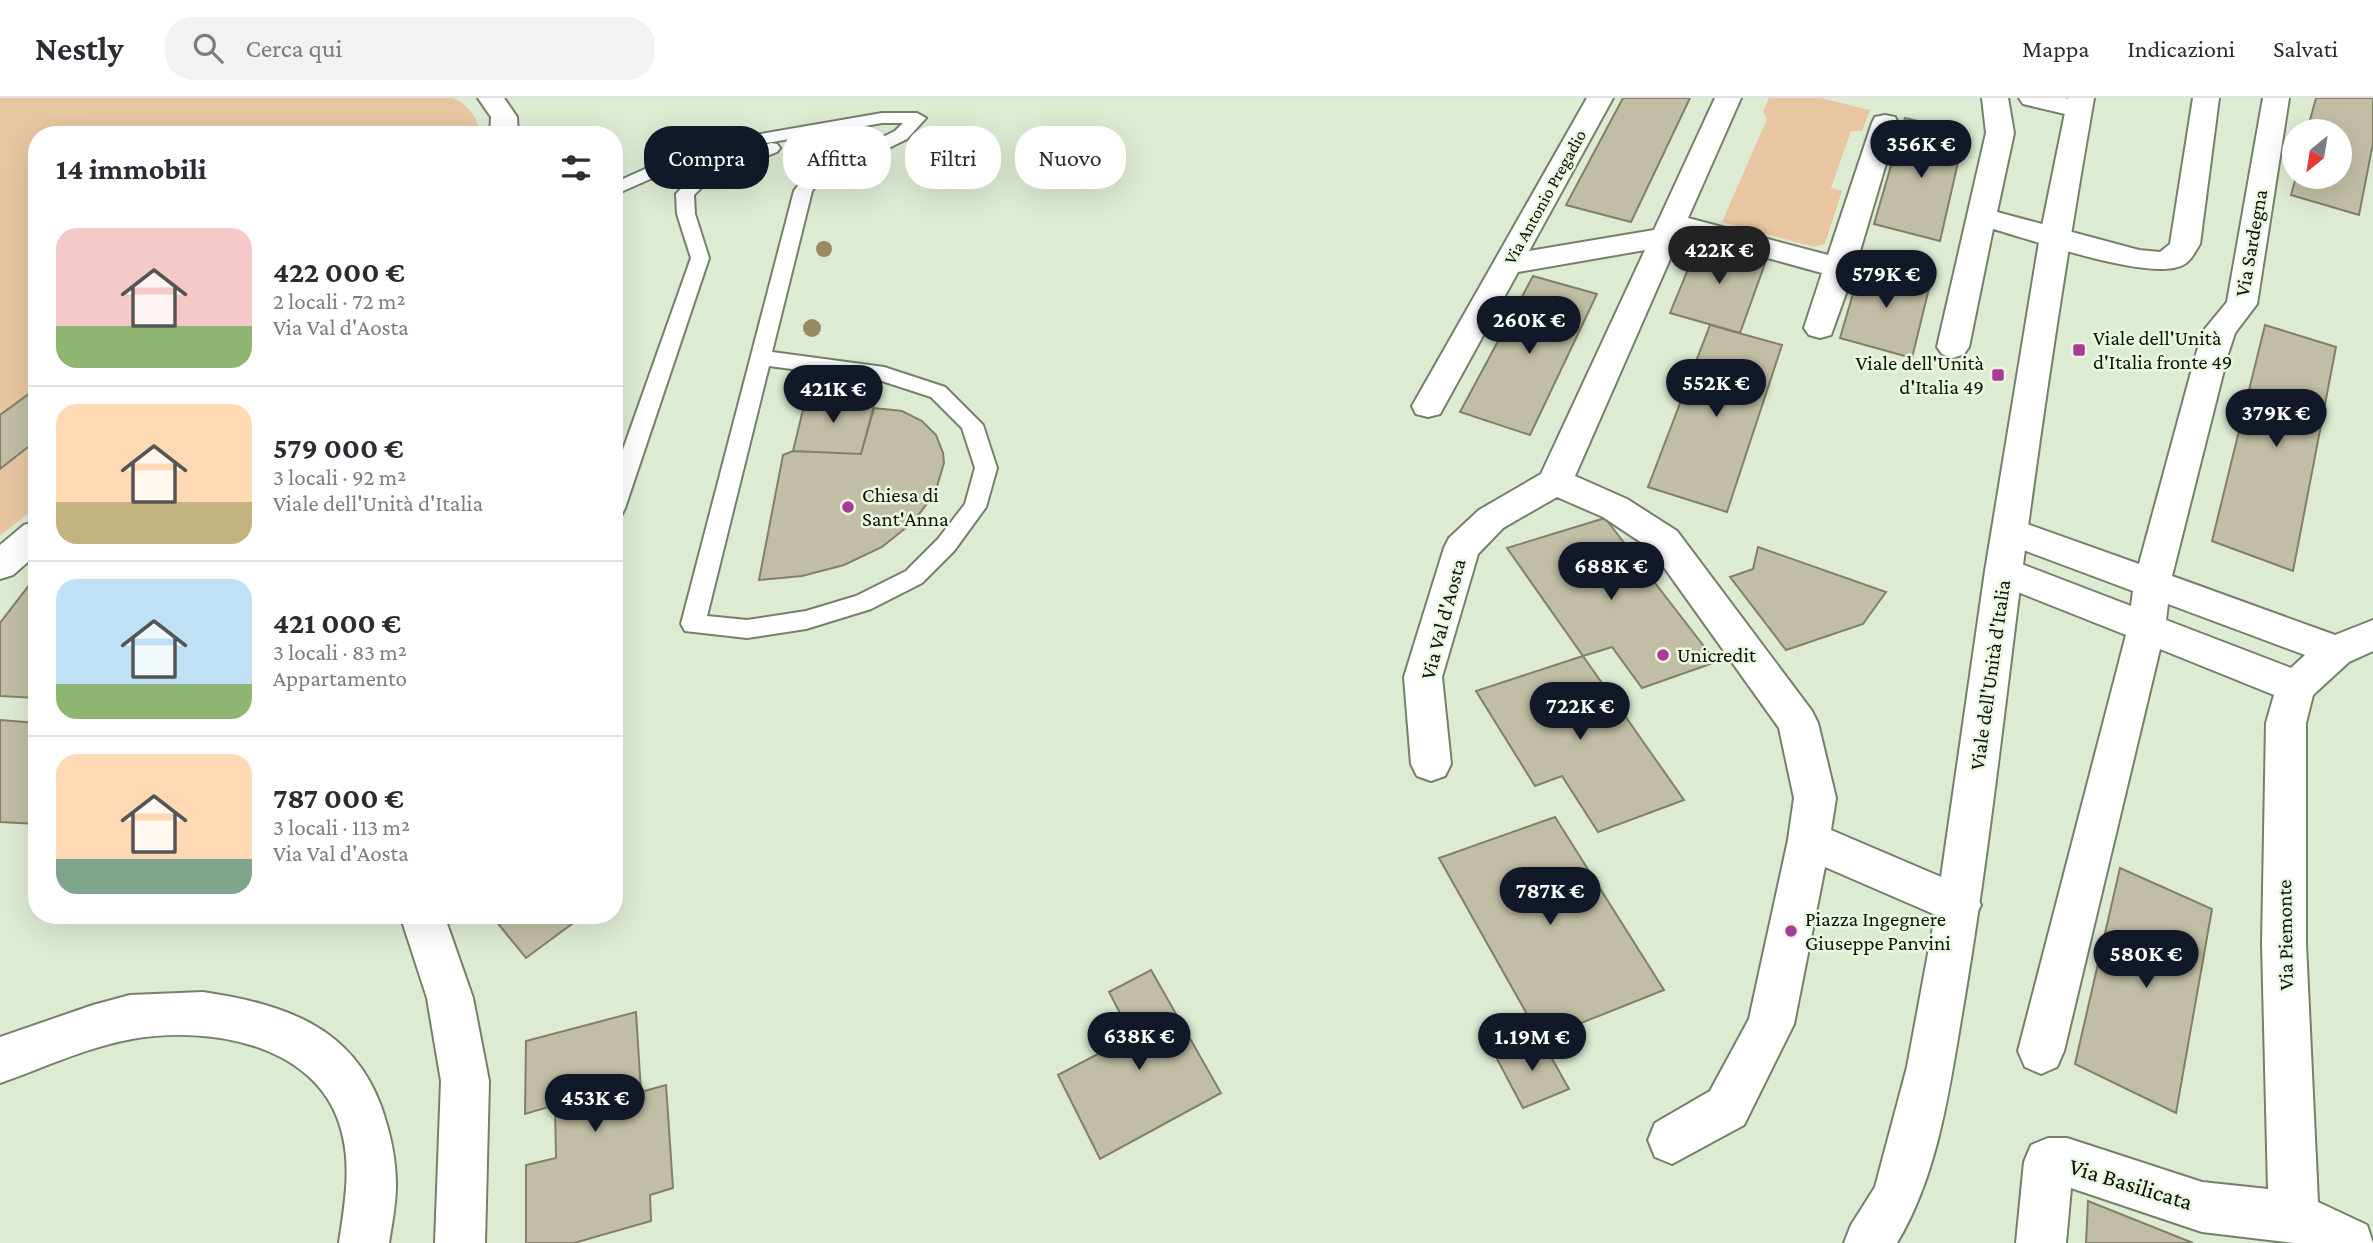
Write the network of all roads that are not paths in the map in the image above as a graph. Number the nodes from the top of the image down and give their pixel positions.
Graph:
1 (491, 98) edge
2 (1600, 98) edge
3 (1728, 98) edge
4 (1996, 98) edge
5 (2032, 98) edge
6 (2206, 98) edge
7 (2276, 98) edge
8 (2080, 104) edge
9 (1885, 123) dead end
10 (504, 126) edge
11 (833, 126) edge
12 (783, 134) edge
13 (783, 139) edge
14 (891, 140) edge
15 (623, 186) edge
16 (804, 189) edge
17 (1982, 217) junction
18 (1669, 230) junction
19 (2055, 236) junction
20 (1508, 264) junction
21 (1840, 268) junction
22 (1820, 328) dead end
23 (1953, 347) dead end
24 (763, 358) junction
25 (1428, 406) dead end
26 (623, 482) edge
27 (1555, 482) junction
28 (2010, 531) junction
29 (28, 542) edge
30 (0, 565) edge
31 (2003, 572) junction
32 (2152, 582) junction
33 (2147, 627) junction
34 (2355, 643) edge
35 (2296, 687) junction
36 (1431, 764) dead end
37 (1809, 840) junction
38 (1959, 905) junction
39 (425, 924) edge
40 (2041, 1051) dead end
41 (0, 1060) edge
42 (1672, 1140) dead end
43 (2294, 1217) junction
44 (364, 1243) edge
45 (460, 1243) edge
46 (1870, 1243) edge
47 (2041, 1243) edge
48 (2349, 1243) edge

1 - 10 street
2 - 20 street, Via Antonio Pregadio
3 - 18 street
4 - 17 street
5 - 8 street
6 - 19 street
7 - 32 street, Via Sardegna
8 - 19 street, Viale dell'Unità d'Italia
9 - 21 street
11 - 14 lane
12 - 15 lane
13 - 26 lane
16 - 24 lane
17 - 19 street
17 - 23 street
18 - 20 street
18 - 21 street
18 - 27 street
19 - 28 street, Viale dell'Unità d'Italia
20 - 25 street, Via Antonio Pregadio
21 - 22 street
24 - 24 lane
27 - 36 street, Via Val d'Aosta
27 - 37 street
28 - 31 street, Viale dell'Unità d'Italia
28 - 32 street
29 - 30 street
31 - 33 street
31 - 38 street, Viale dell'Unità d'Italia
32 - 33 street, Via Sardegna
32 - 34 street
33 - 35 street
33 - 40 street
34 - 35 street
35 - 43 street, Via Piemonte
37 - 38 street
37 - 42 street
38 - 46 street, Viale dell'Unità d'Italia
39 - 45 street
41 - 44 street
43 - 47 street, Via Basilicata
43 - 48 street

